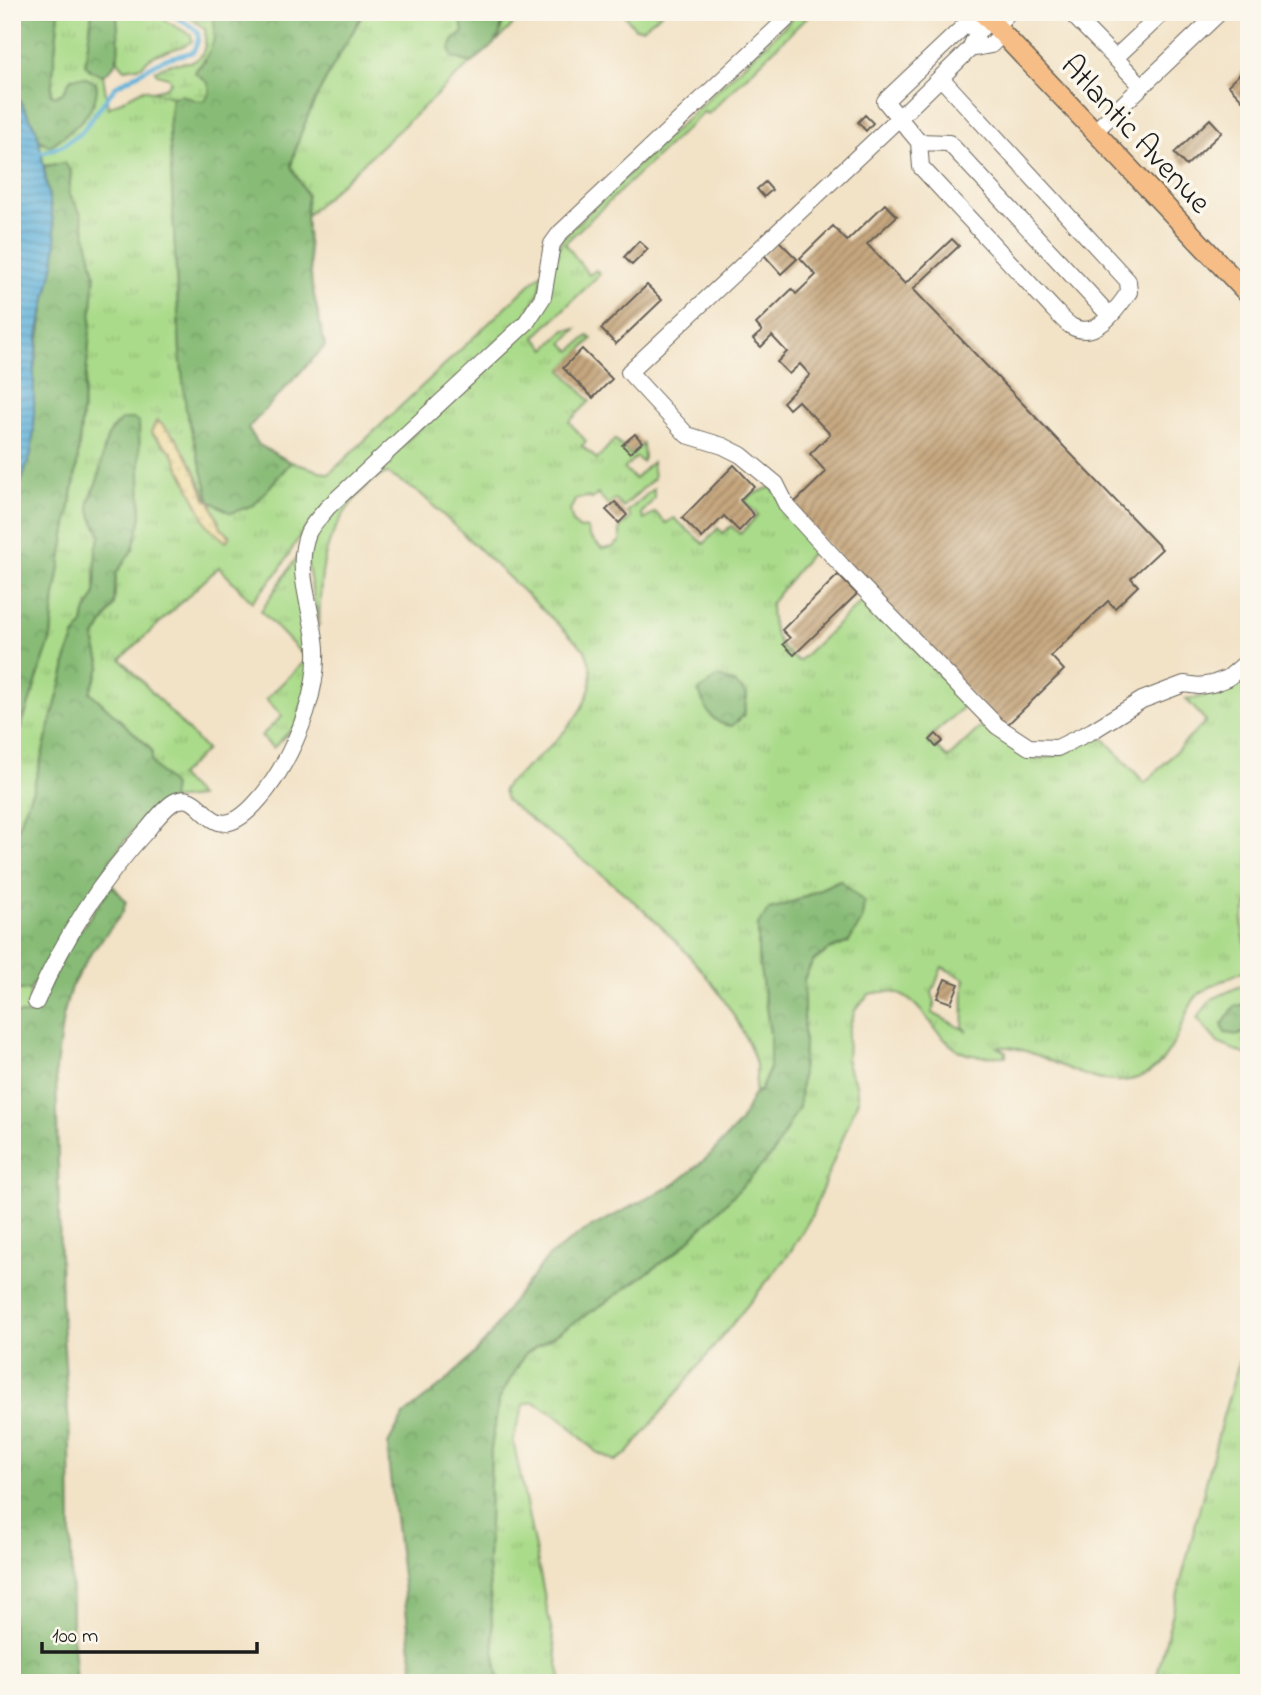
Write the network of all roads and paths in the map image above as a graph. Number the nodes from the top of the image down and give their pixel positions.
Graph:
1 (794, 12) edge
2 (1070, 12) edge
3 (1164, 12) edge
4 (1220, 12) edge
5 (993, 20) edge
6 (1115, 58) junction
7 (941, 78) junction
8 (1142, 86) junction
9 (899, 118) junction
10 (1094, 132) junction
11 (919, 142) junction
12 (1249, 295) edge
13 (1110, 316) junction
14 (1249, 660) edge
15 (36, 1002) dead end

1 - 15 street
2 - 6 street
3 - 6 street
4 - 8 street
5 - 7 street
5 - 9 street
5 - 10 main road, Atlantic Avenue
6 - 8 street
7 - 9 street
7 - 13 street
8 - 10 street
9 - 11 street
9 - 14 street
10 - 12 main road, Atlantic Avenue
11 - 13 street
11 - 13 street

